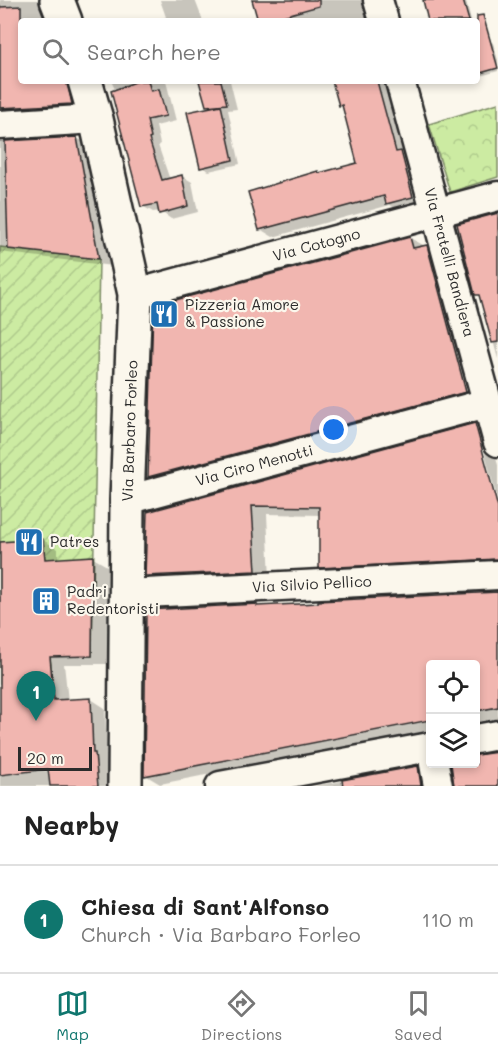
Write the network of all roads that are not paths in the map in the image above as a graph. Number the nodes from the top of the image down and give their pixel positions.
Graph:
1 (57, 0) edge
2 (378, 0) edge
3 (64, 18) edge
4 (383, 18) edge
5 (86, 84) edge
6 (401, 84) edge
7 (96, 119) junction
8 (0, 125) edge
9 (498, 196) edge
10 (435, 213) junction
11 (135, 294) junction
12 (487, 403) junction
13 (498, 442) edge
14 (127, 500) junction
15 (498, 575) edge
16 (126, 594) junction
17 (498, 735) edge
18 (480, 738) edge
19 (426, 748) edge
20 (435, 768) edge
21 (323, 777) edge
22 (125, 786) edge
23 (220, 786) edge
24 (438, 786) edge

1 - 3 street
2 - 4 street
5 - 7 street, Via Barbaro Forleo
6 - 10 street, Via Fratelli Bandiera
7 - 8 street
7 - 11 street, Via Barbaro Forleo
9 - 10 street, Via Cotogno
10 - 11 street, Via Cotogno
10 - 12 street, Via Fratelli Bandiera
11 - 14 street, Via Barbaro Forleo
12 - 13 street, Via Fratelli Bandiera
12 - 14 street, Via Ciro Menotti
14 - 16 street, Via Barbaro Forleo
15 - 16 street, Via Silvio Pellico
16 - 22 street, Via Barbaro Forleo
17 - 18 street
19 - 21 street
20 - 24 street
21 - 23 street

